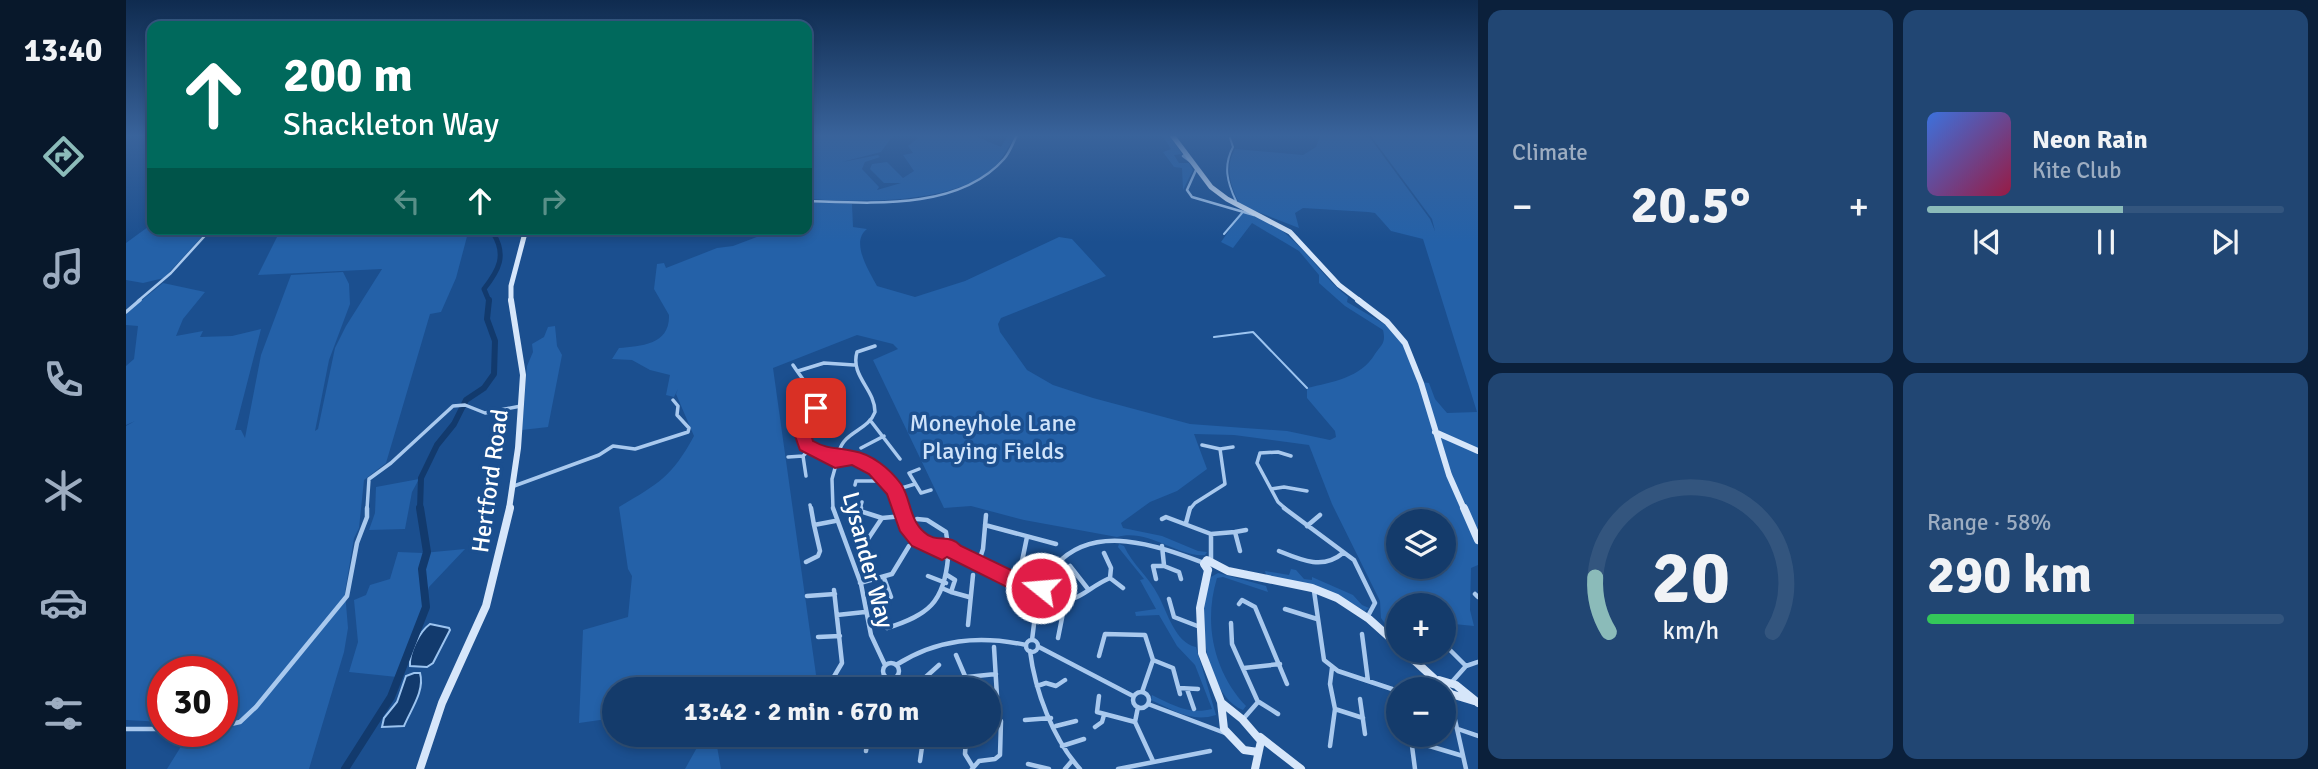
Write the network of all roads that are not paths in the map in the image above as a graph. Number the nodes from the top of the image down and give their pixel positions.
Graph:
1 (1196, 170) edge
2 (991, 171) edge
3 (1197, 171) edge
4 (812, 201) edge
5 (1263, 216) junction
6 (206, 235) edge
7 (524, 235) edge
8 (126, 312) edge
9 (875, 346) dead end
10 (854, 365) junction
11 (793, 366) dead end
12 (798, 371) junction
13 (825, 384) dead end
14 (809, 390) junction
15 (791, 397) dead end
16 (673, 400) dead end
17 (520, 406) junction
18 (816, 409) junction
19 (836, 412) junction
20 (870, 420) junction
21 (822, 435) dead end
22 (885, 436) junction
23 (1435, 437) junction
24 (1460, 444) junction
25 (1202, 445) dead end
26 (1233, 447) dead end
27 (861, 448) dead end
28 (810, 449) junction
29 (1220, 449) junction
30 (1478, 451) edge
31 (839, 452) junction
32 (803, 456) junction
33 (832, 456) junction
34 (1291, 456) dead end
35 (788, 457) dead end
36 (844, 457) junction
37 (900, 459) dead end
38 (837, 461) junction
39 (919, 469) dead end
40 (813, 471) dead end
41 (883, 475) junction
42 (915, 484) junction
43 (855, 485) dead end
44 (514, 486) junction
45 (1270, 489) junction
46 (931, 490) dead end
47 (895, 491) junction
48 (1307, 491) dead end
49 (862, 502) dead end
50 (810, 505) dead end
51 (986, 515) dead end
52 (1320, 515) dead end
53 (903, 516) junction
54 (882, 518) junction
55 (918, 519) dead end
56 (1162, 519) dead end
57 (835, 522) junction
58 (1186, 523) junction
59 (814, 525) junction
60 (985, 525) junction
61 (1307, 526) junction
62 (1247, 530) dead end
63 (1235, 532) junction
64 (1211, 534) junction
65 (1027, 537) junction
66 (868, 539) dead end
67 (1478, 540) edge
68 (1056, 544) dead end
69 (909, 546) dead end
70 (948, 546) junction
71 (1162, 546) junction
72 (942, 551) junction
73 (1240, 551) dead end
74 (1279, 551) dead end
75 (955, 552) junction
76 (1104, 553) dead end
77 (1343, 553) junction
78 (948, 558) junction
79 (806, 562) dead end
80 (979, 562) junction
81 (1210, 565) junction
82 (1070, 566) dead end
83 (1164, 566) junction
84 (1020, 571) dead end
85 (947, 575) junction
86 (973, 575) dead end
87 (928, 576) dead end
88 (884, 578) junction
89 (1110, 578) junction
90 (1156, 579) dead end
91 (1181, 579) dead end
92 (860, 583) junction
93 (946, 583) junction
94 (1123, 587) dead end
95 (1041, 588) junction
96 (944, 589) junction
97 (1088, 589) junction
98 (1313, 589) junction
99 (1033, 591) junction
100 (951, 592) junction
101 (807, 596) dead end
102 (891, 597) dead end
103 (970, 597) junction
104 (1046, 598) junction
105 (1170, 599) dead end
106 (1037, 600) junction
107 (1065, 603) junction
108 (1239, 604) dead end
109 (1285, 609) dead end
110 (865, 612) junction
111 (837, 615) junction
112 (1368, 616) junction
113 (1317, 619) junction
114 (1231, 623) dead end
115 (968, 625) dead end
116 (1200, 626) junction
117 (887, 628) dead end
118 (1386, 633) edge
119 (1362, 634) dead end
120 (840, 636) junction
121 (818, 637) dead end
122 (1058, 638) dead end
123 (1032, 640) junction
124 (1026, 645) junction
125 (994, 647) dead end
126 (1039, 647) junction
127 (1030, 651) junction
128 (956, 655) dead end
129 (1099, 656) dead end
130 (1456, 656) edge
131 (1153, 660) junction
132 (1478, 662) edge
133 (1418, 663) edge
134 (1280, 664) junction
135 (885, 665) junction
136 (895, 665) junction
137 (939, 665) dead end
138 (1466, 666) junction
139 (1244, 668) junction
140 (1332, 668) junction
141 (996, 674) junction
142 (897, 676) edge
143 (965, 676) joint
144 (836, 677) edge
145 (886, 677) edge
146 (926, 677) edge
147 (996, 677) edge
148 (1434, 677) edge
149 (1065, 680) dead end
150 (1368, 681) junction
151 (1287, 684) dead end
152 (1456, 684) edge
153 (1037, 686) junction
154 (1386, 686) edge
155 (1187, 688) junction
156 (1198, 689) dead end
157 (1142, 692) junction
158 (1456, 692) edge
159 (1099, 695) dead end
160 (1133, 696) junction
161 (1360, 699) dead end
162 (1258, 702) junction
163 (1476, 702) edge
164 (1149, 704) junction
165 (1139, 707) junction
166 (1194, 709) dead end
167 (1335, 709) junction
168 (1278, 713) dead end
169 (1456, 713) edge
170 (1104, 715) junction
171 (1226, 717) junction
172 (1052, 718) junction
173 (1363, 718) junction
174 (1242, 719) junction
175 (1025, 720) dead end
176 (1076, 720) dead end
177 (238, 722) edge
178 (1135, 722) junction
179 (1056, 726) junction
180 (1095, 727) dead end
181 (1211, 727) junction
182 (126, 729) edge
183 (147, 729) edge
184 (1458, 729) junction
185 (1228, 734) junction
186 (1365, 734) dead end
187 (1259, 736) junction
188 (1478, 736) edge
189 (1084, 739) dead end
190 (1062, 746) junction
191 (1330, 746) dead end
192 (866, 747) edge
193 (922, 747) edge
194 (965, 747) edge
195 (1000, 747) edge
196 (1412, 747) edge
197 (1433, 747) edge
198 (1244, 750) junction
199 (866, 751) dead end
200 (1210, 751) dead end
201 (1259, 751) junction
202 (1282, 754) junction
203 (1463, 756) junction
204 (920, 761) dead end
205 (1153, 761) junction
206 (1071, 762) junction
207 (1028, 764) dead end
208 (972, 768) edge
209 (1255, 768) edge
210 (420, 769) edge
211 (1049, 769) edge
212 (1065, 769) edge
213 (1080, 769) edge
214 (1118, 769) edge
215 (1301, 769) edge
216 (1415, 769) edge
217 (1466, 769) edge

1 - 5 street
2 - 4 street
3 - 5 main road
5 - 23 main road
6 - 8 street
7 - 17 main road, Hertford Road
9 - 10 street
10 - 12 street
10 - 20 street
11 - 12 street
12 - 14 street
13 - 19 street
14 - 15 street
14 - 18 street
16 - 44 street
17 - 44 main road, Hertford Road
17 - 177 street
18 - 19 street
18 - 28 street
19 - 21 street
20 - 22 street
20 - 31 street
22 - 27 street
22 - 37 street
23 - 24 main road
23 - 24 main road
23 - 67 main road
24 - 30 main road
25 - 29 street
26 - 29 street
28 - 32 street
28 - 33 street
29 - 58 street
31 - 33 street
31 - 36 street
32 - 35 street
32 - 40 street
33 - 38 street
34 - 45 street
36 - 38 street
36 - 41 street
38 - 57 street, Lysander Way
39 - 42 street
41 - 43 street
41 - 47 street
42 - 46 street
42 - 47 street
44 - 210 main road, Hertford Road
45 - 48 street
45 - 61 street
47 - 53 street
49 - 54 street
50 - 59 street
51 - 60 street
52 - 61 street
53 - 54 street
53 - 72 street
54 - 66 street
55 - 70 street
56 - 58 street
57 - 59 street
57 - 92 street, Lysander Way
58 - 64 street
59 - 79 street
60 - 65 street
60 - 80 street
61 - 77 street
62 - 63 street
63 - 64 street
63 - 73 street
64 - 81 street
65 - 68 street
65 - 84 street
69 - 88 street
70 - 72 street
70 - 75 street
71 - 81 street
71 - 83 street
71 - 95 street
72 - 78 street
74 - 77 street
75 - 78 street
75 - 80 street
76 - 89 street
77 - 112 street
78 - 85 street
80 - 99 street
81 - 98 main road
81 - 116 main road
82 - 97 street
83 - 90 street
83 - 91 street
85 - 93 street
85 - 100 street
86 - 103 street
87 - 93 street
88 - 92 street
88 - 102 street
89 - 94 street
89 - 97 street
92 - 110 street, Lysander Way
93 - 96 street
95 - 99 street
95 - 104 street
96 - 100 street
96 - 117 street
97 - 107 street
98 - 112 main road
98 - 113 street
99 - 106 street
100 - 103 street
101 - 111 street
103 - 115 street
104 - 106 street
104 - 107 street
105 - 116 street
106 - 123 street
107 - 122 street
108 - 134 street
109 - 113 street
110 - 111 street
110 - 135 street, Lysander Way
111 - 120 street
112 - 118 main road
113 - 140 street
114 - 139 street
116 - 171 main road
119 - 150 street
120 - 121 street
120 - 144 street
123 - 124 street
123 - 126 street
124 - 127 street
124 - 136 street
125 - 141 street
126 - 127 street
126 - 160 street
127 - 153 street
128 - 143 street
129 - 131 street
130 - 138 street
131 - 155 street
131 - 157 street
132 - 138 street
133 - 148 main road
134 - 139 street
134 - 151 street
135 - 136 street
135 - 145 street
136 - 142 street
137 - 146 street
138 - 152 street
139 - 162 street
140 - 150 street
140 - 167 street
141 - 143 street
141 - 147 street
149 - 153 street
150 - 154 street
153 - 172 street
155 - 156 street
155 - 166 street
157 - 160 street
157 - 164 street
158 - 163 main road
159 - 170 street
160 - 165 street
161 - 173 street
162 - 168 street
162 - 174 street
164 - 165 street
164 - 181 street
165 - 178 street
167 - 173 street
167 - 191 street
169 - 184 street
170 - 178 street
170 - 180 street
171 - 174 main road
171 - 181 street
171 - 185 main road
172 - 175 street
172 - 179 street
173 - 186 street
174 - 187 main road
176 - 179 street
178 - 205 street
179 - 190 street
181 - 185 street
182 - 183 street
184 - 188 street
184 - 203 street
185 - 198 main road
187 - 201 main road
187 - 202 main road
189 - 190 street
190 - 206 street
192 - 199 street
193 - 204 street
194 - 208 street
195 - 208 street
196 - 216 street
197 - 203 street
198 - 201 main road
198 - 209 main road
200 - 205 street
201 - 202 main road
201 - 209 main road
202 - 215 main road
203 - 217 street
205 - 214 street
206 - 212 street
206 - 213 street
207 - 211 street

